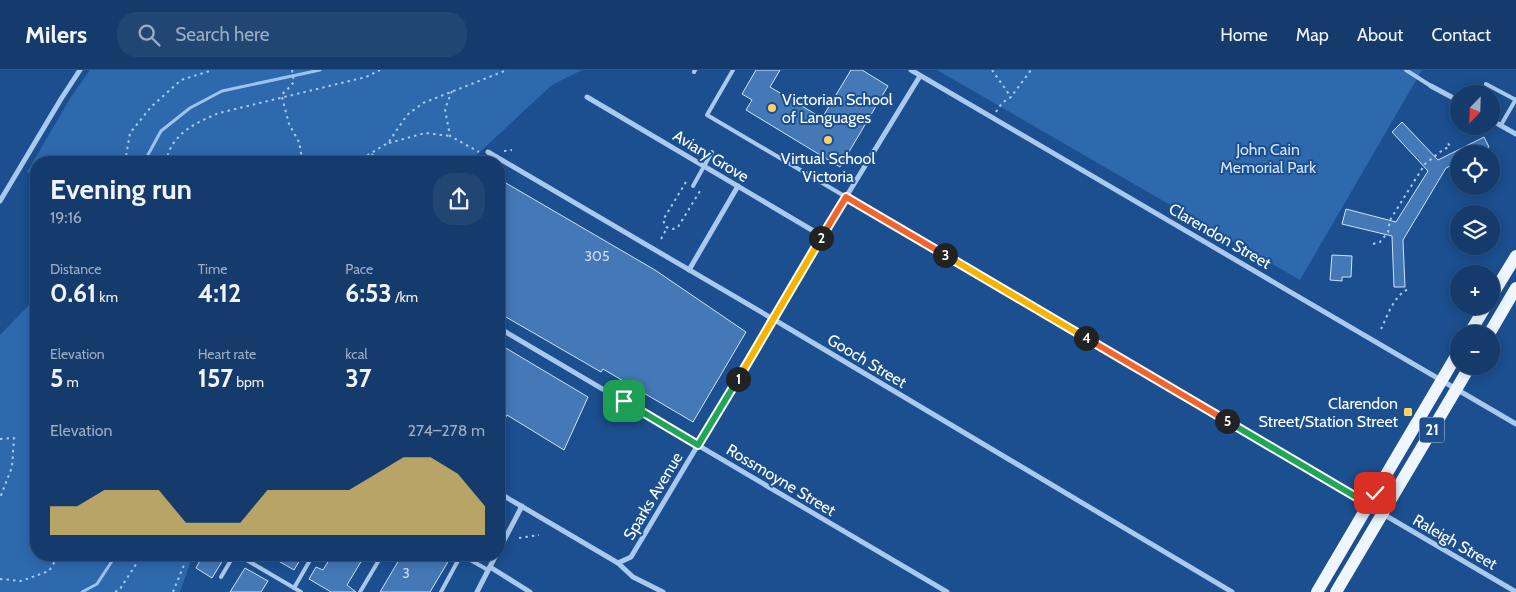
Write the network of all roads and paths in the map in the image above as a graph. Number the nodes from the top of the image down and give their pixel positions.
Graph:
1 (80, 70) edge
2 (213, 70) edge
3 (292, 70) edge
4 (380, 70) edge
5 (507, 70) edge
6 (734, 70) edge
7 (911, 70) edge
8 (992, 70) edge
9 (1030, 70) edge
10 (1406, 70) edge
11 (920, 76) junction
12 (1486, 84) dead end
13 (1431, 86) joint
14 (452, 91) junction
15 (282, 97) junction
16 (587, 97) dead end
17 (1011, 97) junction
18 (1450, 97) edge
19 (1516, 100) edge
20 (993, 118) junction
21 (1501, 125) joint
22 (1516, 134) edge
23 (450, 136) junction
24 (1447, 142) dead end
25 (388, 143) junction
26 (488, 152) joint
27 (712, 152) dead end
28 (373, 153) junction
29 (125, 156) edge
30 (168, 156) edge
31 (302, 156) edge
32 (367, 156) edge
33 (372, 156) edge
34 (495, 156) edge
35 (505, 162) edge
36 (704, 166) junction
37 (686, 182) dead end
38 (693, 186) dead end
39 (738, 186) junction
40 (700, 191) dead end
41 (846, 197) junction
42 (0, 201) edge
43 (667, 228) junction
44 (822, 236) junction
45 (661, 239) dead end
46 (1373, 244) dead end
47 (1516, 256) edge
48 (689, 270) junction
49 (1500, 282) edge
50 (1516, 288) edge
51 (1408, 289) dead end
52 (773, 319) junction
53 (1494, 325) edge
54 (1381, 329) dead end
55 (505, 332) edge
56 (1450, 366) edge
57 (1465, 375) edge
58 (1442, 380) junction
59 (1457, 389) junction
60 (1516, 424) edge
61 (0, 439) edge
62 (698, 445) junction
63 (505, 496) edge
64 (0, 498) edge
65 (1368, 504) junction
66 (522, 506) junction
67 (1382, 513) junction
68 (539, 534) dead end
69 (519, 538) dead end
70 (505, 539) edge
71 (55, 561) edge
72 (138, 561) edge
73 (186, 561) edge
74 (232, 561) edge
75 (247, 561) edge
76 (310, 561) edge
77 (378, 561) edge
78 (461, 561) edge
79 (474, 561) edge
80 (493, 561) edge
81 (618, 563) junction
82 (489, 569) junction
83 (221, 577) dead end
84 (0, 579) edge
85 (294, 588) junction
86 (662, 591) edge
87 (115, 592) edge
88 (173, 592) edge
89 (301, 592) edge
90 (360, 592) edge
91 (441, 592) edge
92 (477, 592) edge
93 (530, 592) edge
94 (948, 592) edge
95 (1232, 592) edge
96 (1317, 592) edge
97 (1336, 592) edge
98 (1516, 592) edge

1 - 42 street
2 - 29 path
3 - 15 path
4 - 15 path
5 - 14 path
6 - 41 lane
7 - 11 street, Clarendon Street
8 - 17 path
9 - 17 path
10 - 13 lane
11 - 20 street, Clarendon Street
11 - 41 street, Sparks Avenue
12 - 19 lane
13 - 18 street
14 - 23 path
14 - 25 path
15 - 30 path
15 - 31 path
16 - 36 street, Aviary Grove
17 - 20 path
19 - 21 lane
20 - 58 street, Clarendon Street
21 - 22 street
23 - 25 path
23 - 26 path
24 - 46 path
25 - 28 path
26 - 34 street, Gooch Street
27 - 36 lane
28 - 32 path
28 - 33 path
35 - 48 street, Gooch Street
36 - 38 lane
36 - 39 street, Aviary Grove
37 - 43 path
39 - 44 street, Aviary Grove
39 - 48 street
40 - 43 path
41 - 44 street, Sparks Avenue
41 - 65 street
43 - 45 path
44 - 52 street, Sparks Avenue
47 - 49 main road
48 - 52 street, Gooch Street
50 - 53 main road
51 - 54 path
52 - 62 street, Sparks Avenue
52 - 95 street, Gooch Street
55 - 62 street, Rossmoyne Street
56 - 58 main road, 21
57 - 59 main road, 21
58 - 59 street, Clarendon Street
58 - 65 main road, 21
59 - 60 street, Clarendon Street
59 - 67 main road, 21
61 - 64 path
62 - 81 street, Sparks Avenue
62 - 94 street, Rossmoyne Street
63 - 66 street
65 - 96 main road, 21
66 - 70 street
66 - 81 street
67 - 97 main road, 21
67 - 98 street, Raleigh Street
68 - 69 path
71 - 84 path
72 - 87 path
73 - 88 path
74 - 83 lane
75 - 85 lane
76 - 85 lane
77 - 90 lane
78 - 91 lane
79 - 82 lane
80 - 82 street
81 - 86 street
82 - 92 street
82 - 93 street
85 - 89 lane

